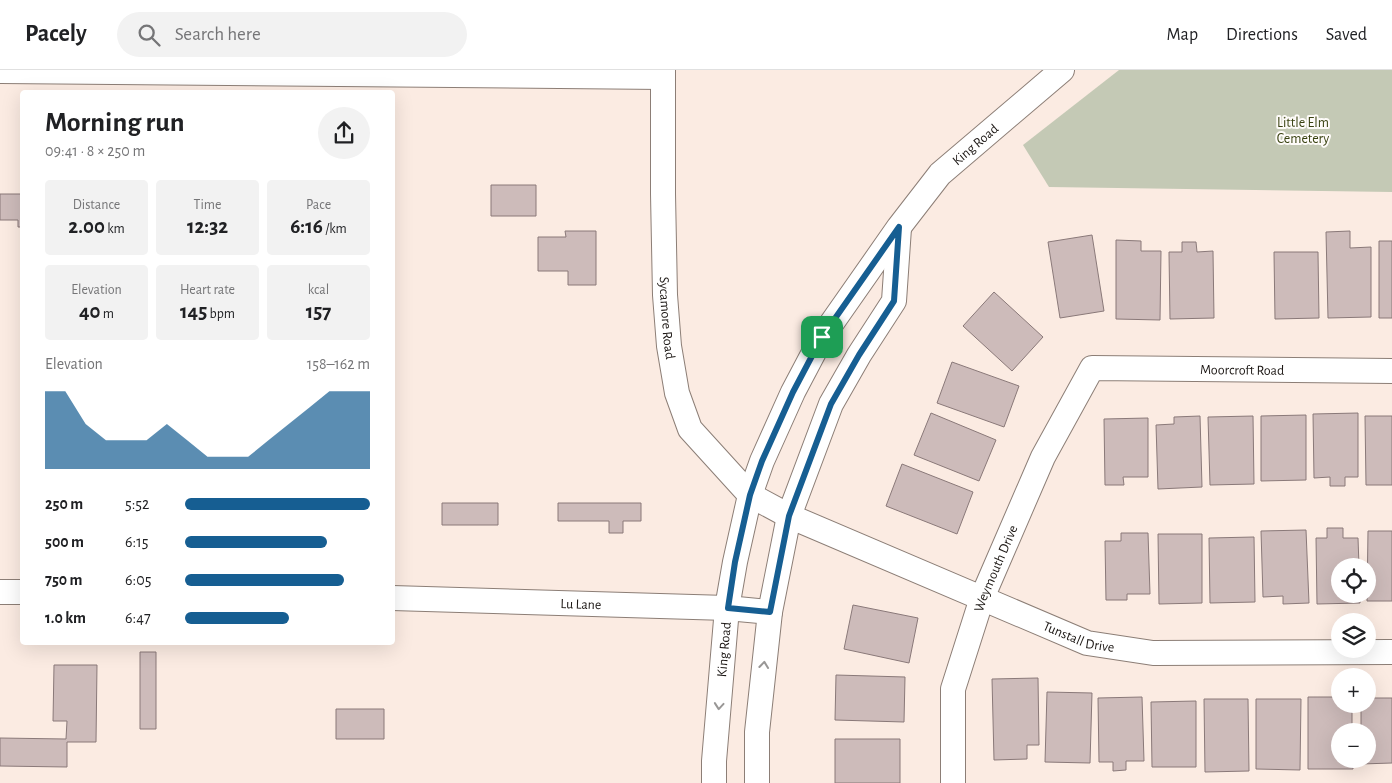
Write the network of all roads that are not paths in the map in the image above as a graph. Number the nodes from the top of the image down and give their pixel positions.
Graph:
1 (1062, 70) edge
2 (0, 71) edge
3 (233, 72) edge
4 (663, 74) edge
5 (899, 227) junction
6 (1092, 368) joint
7 (1392, 371) edge
8 (750, 495) junction
9 (789, 516) junction
10 (0, 592) edge
11 (20, 592) edge
12 (395, 598) edge
13 (982, 598) junction
14 (728, 608) junction
15 (770, 612) junction
16 (1392, 652) edge
17 (714, 783) edge
18 (757, 783) edge
19 (953, 783) edge

1 - 5 street, King Road
2 - 3 street
3 - 4 street
4 - 8 street, Sycamore Road
5 - 8 street, King Road
5 - 9 street
6 - 7 street, Moorcroft Road
6 - 13 street, Weymouth Drive
8 - 9 street, Sycamore Road
8 - 14 street, King Road
9 - 13 street, Tunstall Drive
9 - 15 street
10 - 11 street
12 - 14 street, Lu Lane
13 - 16 street, Tunstall Drive
13 - 19 street, Weymouth Drive
14 - 15 street, Lu Lane
14 -> 17 street, King Road
18 -> 15 street

